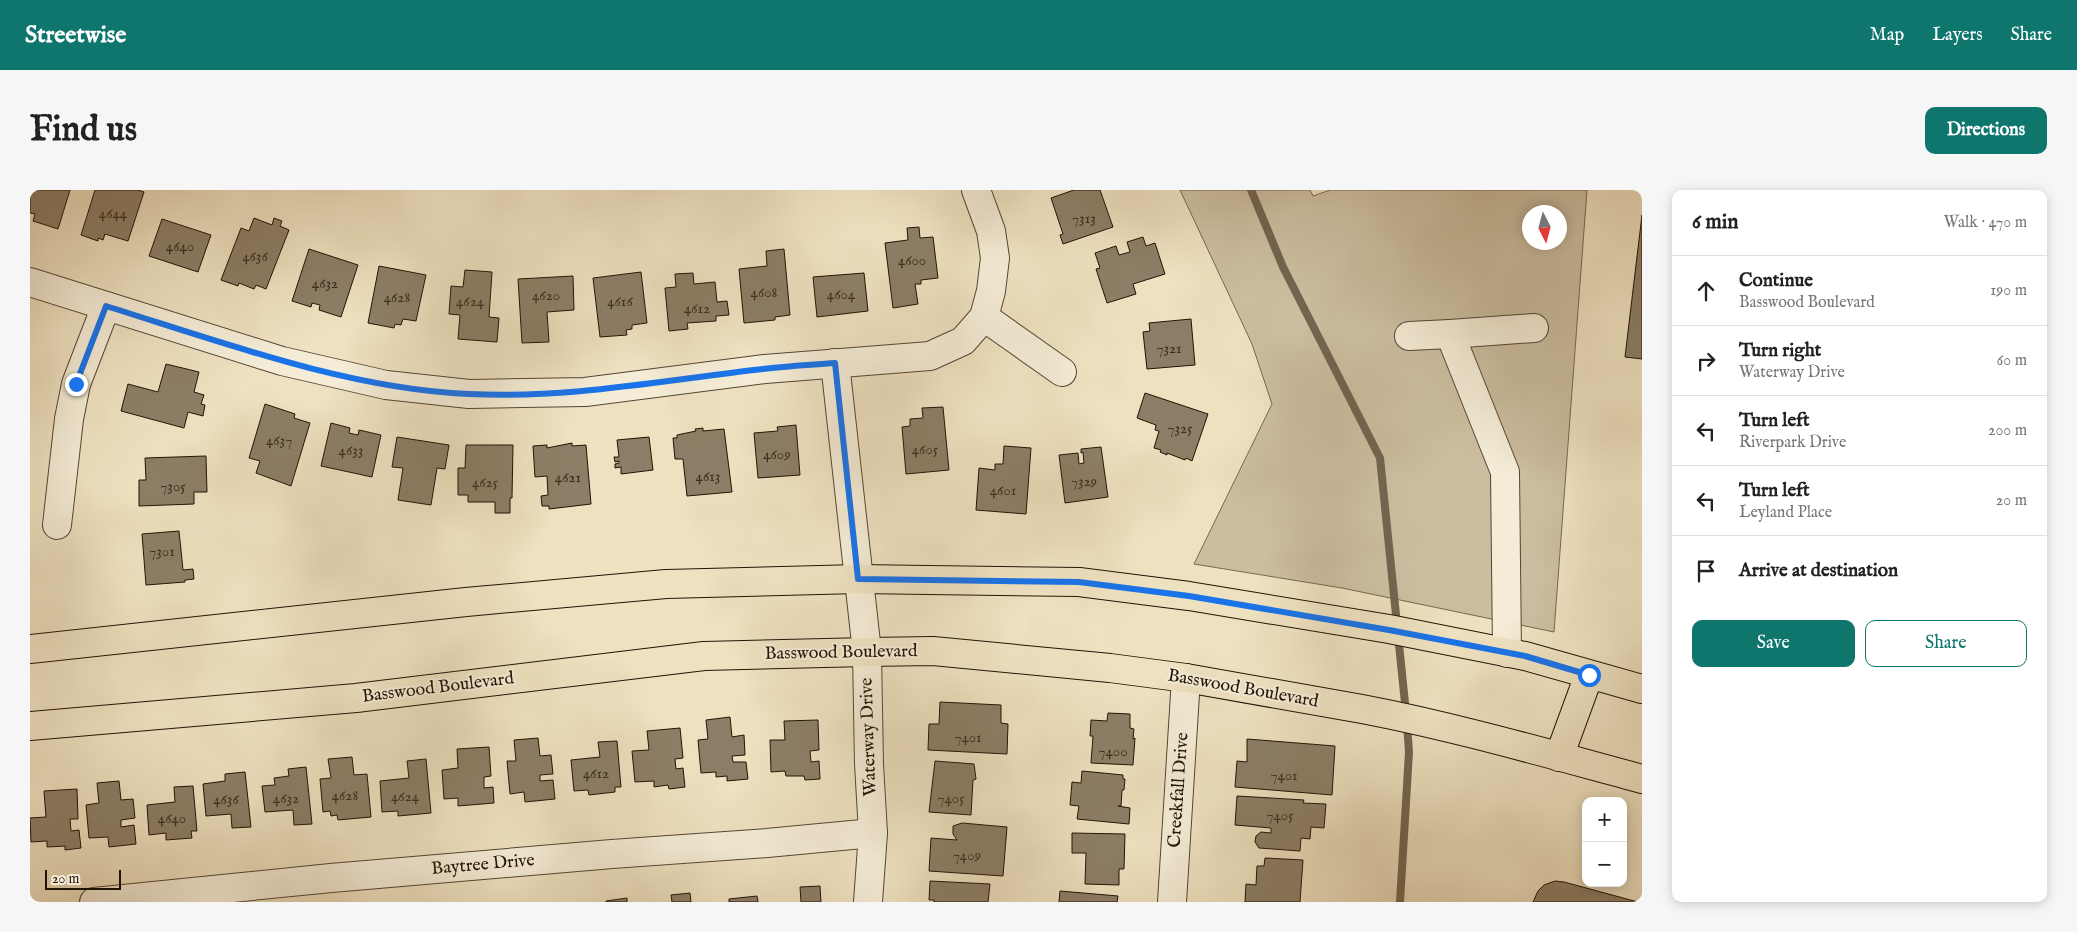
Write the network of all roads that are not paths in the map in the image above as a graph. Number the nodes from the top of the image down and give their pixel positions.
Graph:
1 (976, 190) edge
2 (30, 282) edge
3 (106, 306) junction
4 (980, 322) junction
5 (1534, 328) dead end
6 (1450, 334) junction
7 (1409, 336) dead end
8 (835, 363) junction
9 (1062, 372) dead end
10 (57, 525) dead end
11 (858, 579) junction
12 (30, 649) edge
13 (867, 652) junction
14 (1507, 653) junction
15 (1589, 675) junction
16 (1186, 678) junction
17 (1642, 689) edge
18 (30, 726) edge
19 (1559, 757) junction
20 (1642, 779) edge
21 (873, 833) junction
22 (94, 902) edge
23 (868, 902) edge
24 (1172, 902) edge

1 - 4 street
2 - 3 street
3 - 8 street
3 - 10 street
4 - 8 street
4 - 9 street
5 - 6 street
6 - 7 street
6 - 14 street
8 - 11 street, Waterway Drive
11 - 12 main road
11 - 13 street, Waterway Drive
11 - 14 main road
13 - 16 main road, Basswood Boulevard
13 - 18 main road, Basswood Boulevard
13 - 21 street, Waterway Drive
14 - 15 main road
15 - 17 main road
15 - 19 main road
16 - 19 main road, Basswood Boulevard
16 - 24 street, Creekfall Drive
19 - 20 main road, Basswood Boulevard
21 - 22 street, Baytree Drive
21 - 23 street, Waterway Drive

